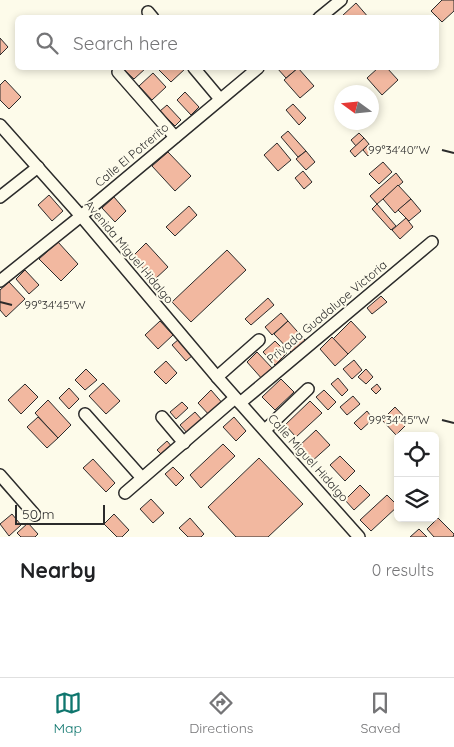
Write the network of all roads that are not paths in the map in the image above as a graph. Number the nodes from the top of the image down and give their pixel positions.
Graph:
1 (341, 0) edge
2 (323, 15) edge
3 (196, 70) edge
4 (256, 70) edge
5 (118, 72) dead end
6 (220, 99) junction
7 (0, 125) edge
8 (175, 138) junction
9 (38, 167) junction
10 (0, 197) edge
11 (81, 216) junction
12 (432, 242) dead end
13 (0, 281) edge
14 (259, 340) dead end
15 (217, 377) junction
16 (308, 389) dead end
17 (238, 400) junction
18 (85, 414) dead end
19 (162, 417) dead end
20 (265, 430) junction
21 (184, 443) junction
22 (0, 475) edge
23 (142, 478) junction
24 (125, 493) dead end
25 (34, 515) dead end
26 (360, 537) edge

1 - 2 street
3 - 6 street
4 - 6 street, Calle El Potrerito
5 - 8 street
6 - 8 street, Calle El Potrerito
7 - 9 street, Avenida Miguel Hidalgo
8 - 11 street, Calle El Potrerito
9 - 10 street
9 - 11 street, Avenida Miguel Hidalgo
11 - 13 street, Calle El Potrerito
11 - 15 street, Avenida Miguel Hidalgo
12 - 17 street, Privada Guadalupe Victoria
14 - 15 street
15 - 17 street, Avenida Miguel Hidalgo
16 - 20 street
17 - 20 street, Calle Miguel Hidalgo
17 - 21 street, Privada Guadalupe Victoria
18 - 23 street
19 - 21 street
20 - 26 street, Calle Miguel Hidalgo
21 - 23 street, Privada Guadalupe Victoria
22 - 25 street
23 - 24 street, Privada Guadalupe Victoria

